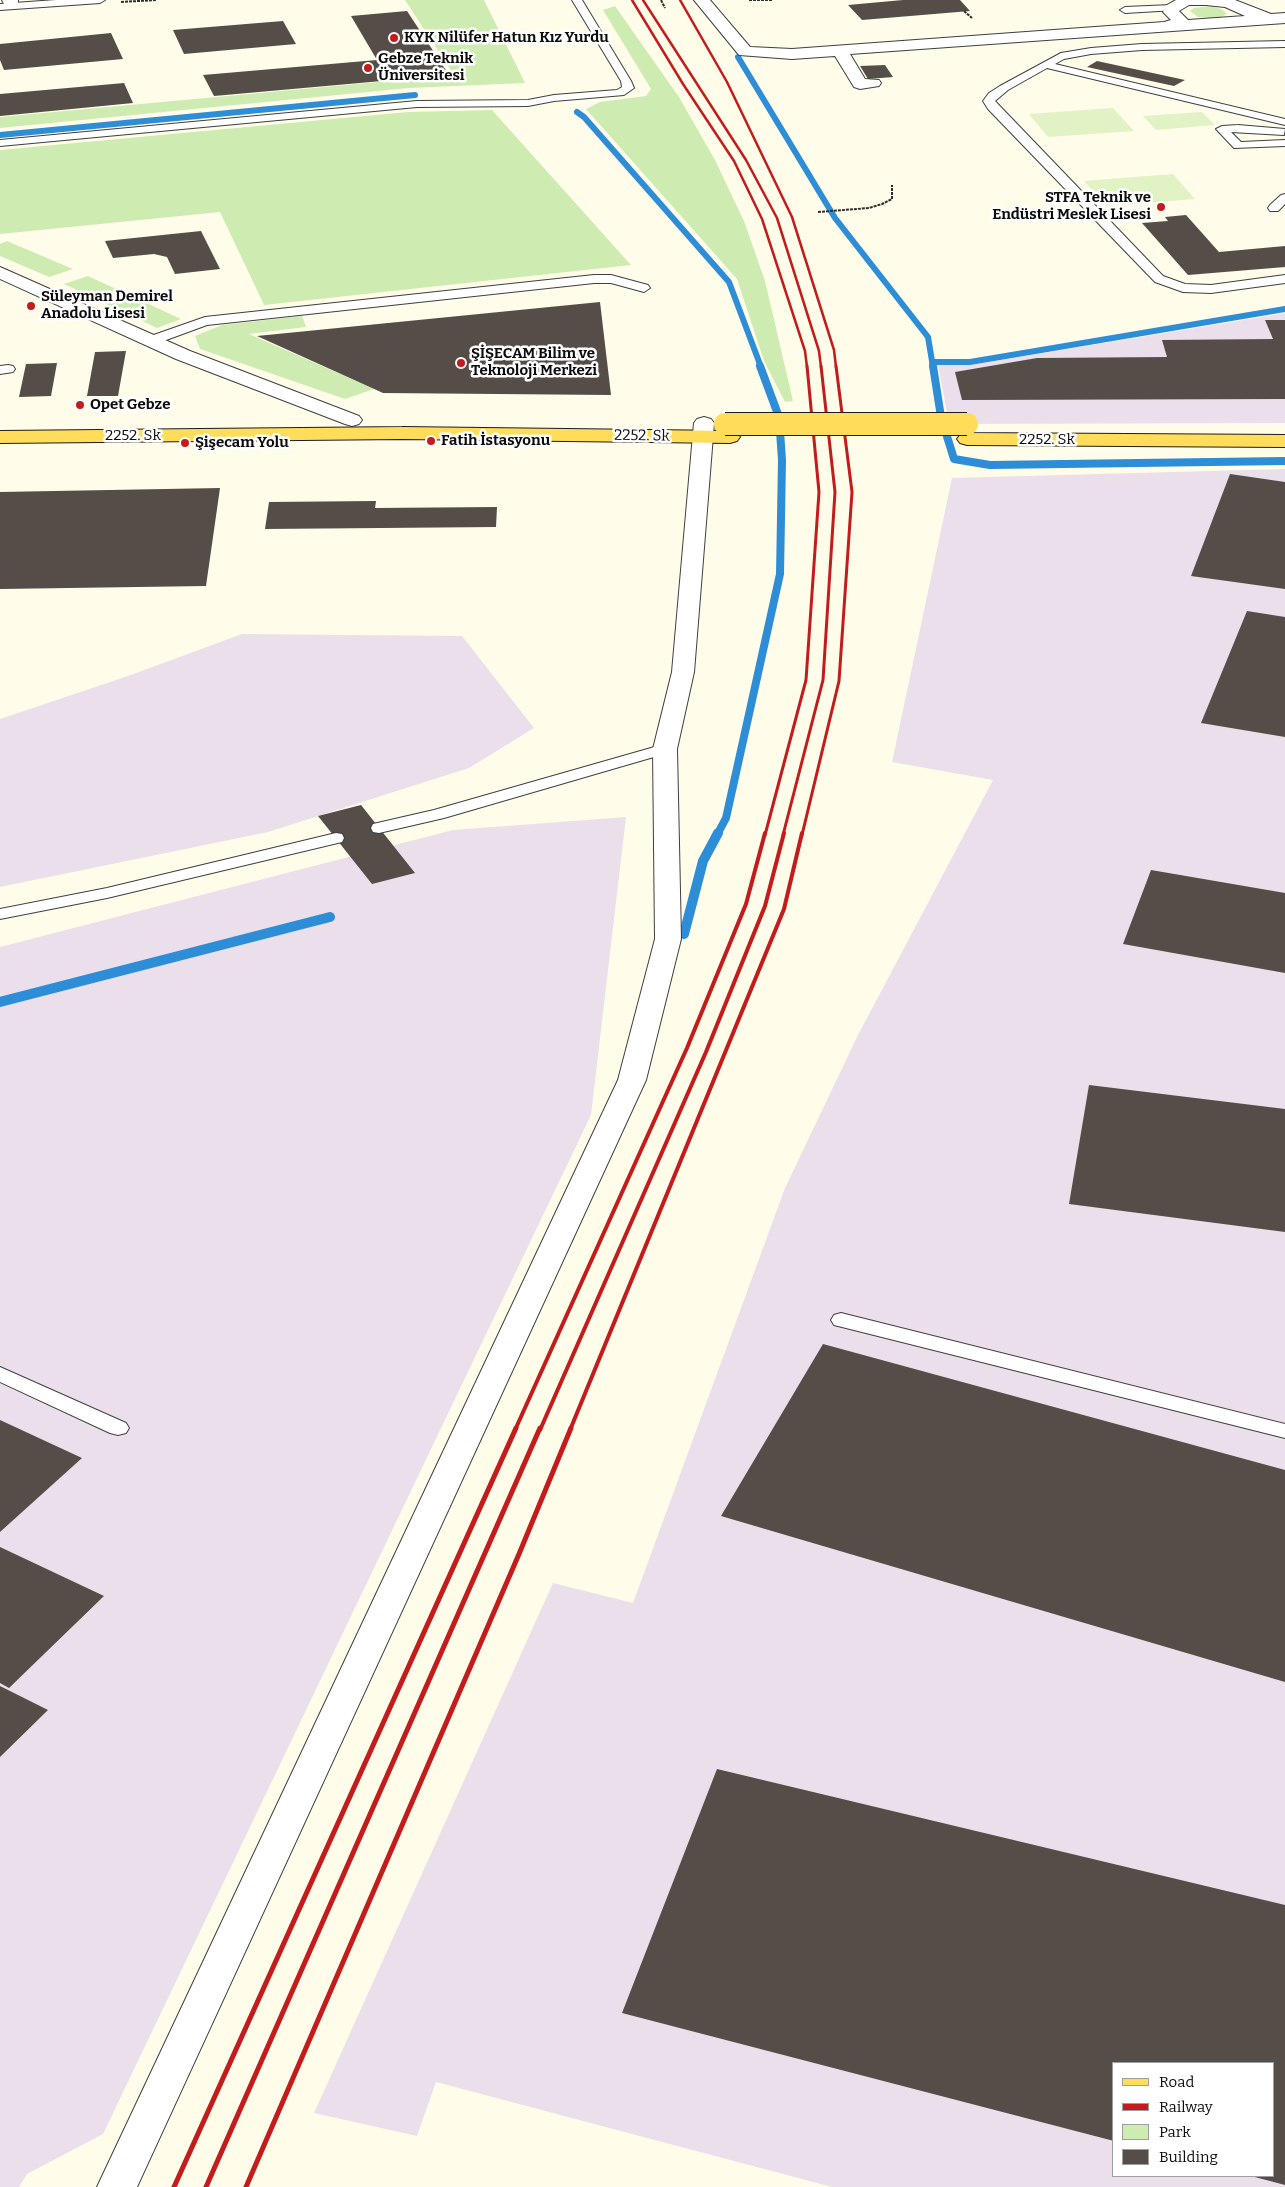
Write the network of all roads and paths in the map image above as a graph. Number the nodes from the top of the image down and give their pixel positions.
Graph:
1 (100, 0) edge
2 (577, 0) edge
3 (660, 0) edge
4 (702, 0) edge
5 (749, 0) edge
6 (773, 0) edge
7 (1157, 0) edge
8 (1215, 0) edge
9 (7, 3) edge
10 (665, 8) dead end
11 (1172, 8) junction
12 (1124, 10) dead end
13 (1285, 18) edge
14 (1167, 26) junction
15 (1285, 44) edge
16 (840, 50) junction
17 (1046, 65) junction
18 (873, 83) dead end
19 (1285, 122) edge
20 (1285, 132) edge
21 (0, 143) edge
22 (1285, 143) edge
23 (892, 186) dead end
24 (1285, 198) edge
25 (1274, 208) dead end
26 (818, 212) dead end
27 (0, 272) edge
28 (1285, 279) edge
29 (644, 288) dead end
30 (153, 340) junction
31 (0, 420) edge
32 (352, 420) junction
33 (1285, 429) edge
34 (715, 430) junction
35 (967, 431) junction
36 (0, 437) edge
37 (1285, 441) edge
38 (665, 750) junction
39 (379, 828) dead end
40 (336, 838) dead end
41 (0, 914) edge
42 (841, 1320) dead end
43 (0, 1374) edge
44 (118, 1428) dead end
45 (1285, 1431) edge
46 (117, 2187) edge

1 - 9 lane
2 - 21 lane
3 - 10 path
4 - 16 street
5 - 6 path
7 - 11 lane
8 - 11 street
8 - 13 street
11 - 12 lane
11 - 14 street
13 - 14 street
14 - 16 street
15 - 17 lane
16 - 18 street
17 - 19 lane
17 - 28 lane
20 - 22 lane
23 - 26 path
24 - 25 lane
27 - 30 street
29 - 30 lane
30 - 32 street
31 - 32 main road, 2252. Sk
32 - 34 main road, 2252. Sk
33 - 35 main road, 2252. Sk
34 - 35 main road, 2252. Sk
34 - 36 main road, 2252. Sk
34 - 38 street
35 - 37 main road, 2252. Sk
38 - 39 lane
38 - 46 street
40 - 41 lane
42 - 45 lane
43 - 44 lane

